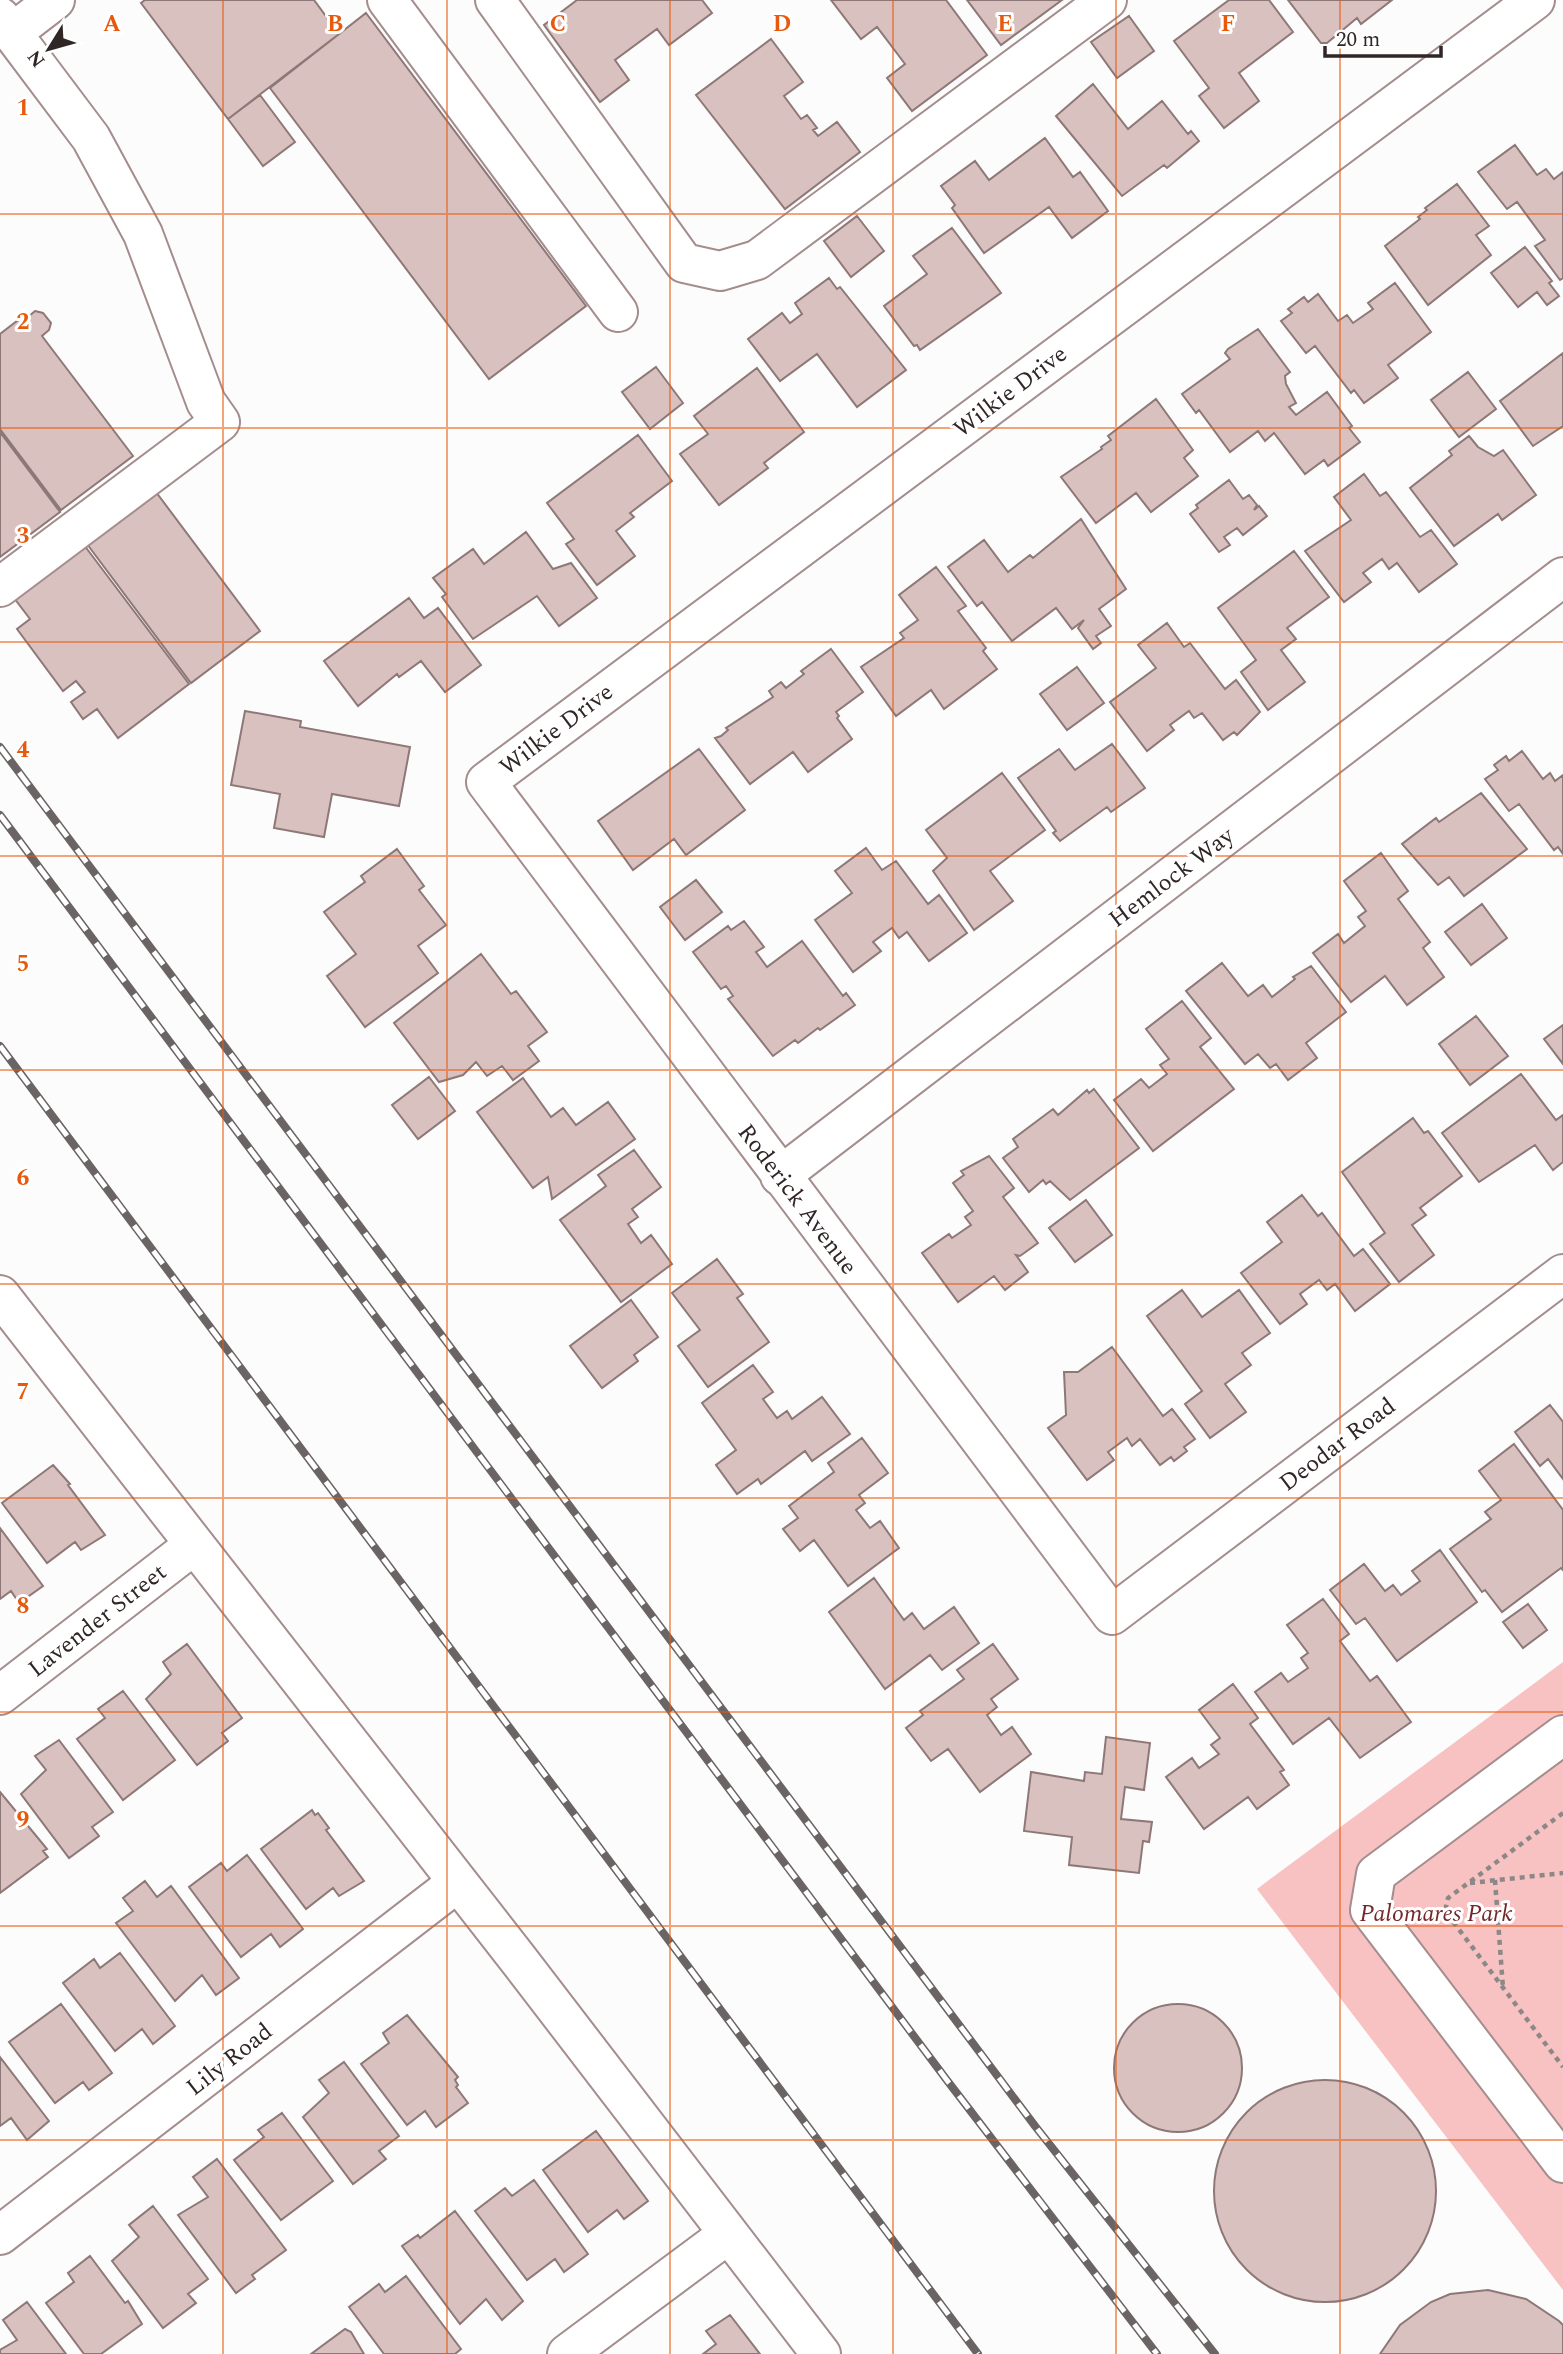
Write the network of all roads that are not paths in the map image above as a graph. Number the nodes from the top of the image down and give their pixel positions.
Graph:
1 (55, 0) edge
2 (387, 0) edge
3 (495, 0) edge
4 (1107, 0) edge
5 (1535, 0) edge
6 (6, 25) edge
7 (618, 313) dead end
8 (1563, 577) edge
9 (0, 587) edge
10 (486, 782) joint
11 (780, 1176) junction
12 (1563, 1274) edge
13 (0, 1295) edge
14 (194, 1545) junction
15 (1112, 1615) joint
16 (0, 1695) edge
17 (1563, 1735) edge
18 (458, 1882) junction
19 (1563, 2163) edge
20 (0, 2235) edge
21 (727, 2235) junction
22 (567, 2354) edge
23 (821, 2354) edge

1 - 6 street
2 - 7 street
3 - 4 street
5 - 10 street, Wilkie Drive
6 - 9 street
8 - 11 street, Hemlock Way
10 - 11 street, Roderick Avenue
11 - 15 street, Roderick Avenue
12 - 15 street, Deodar Road
13 - 14 street
14 - 16 street, Lavender Street
14 - 18 street
17 - 19 street
18 - 20 street, Lily Road
18 - 21 street
21 - 22 street
21 - 23 street

